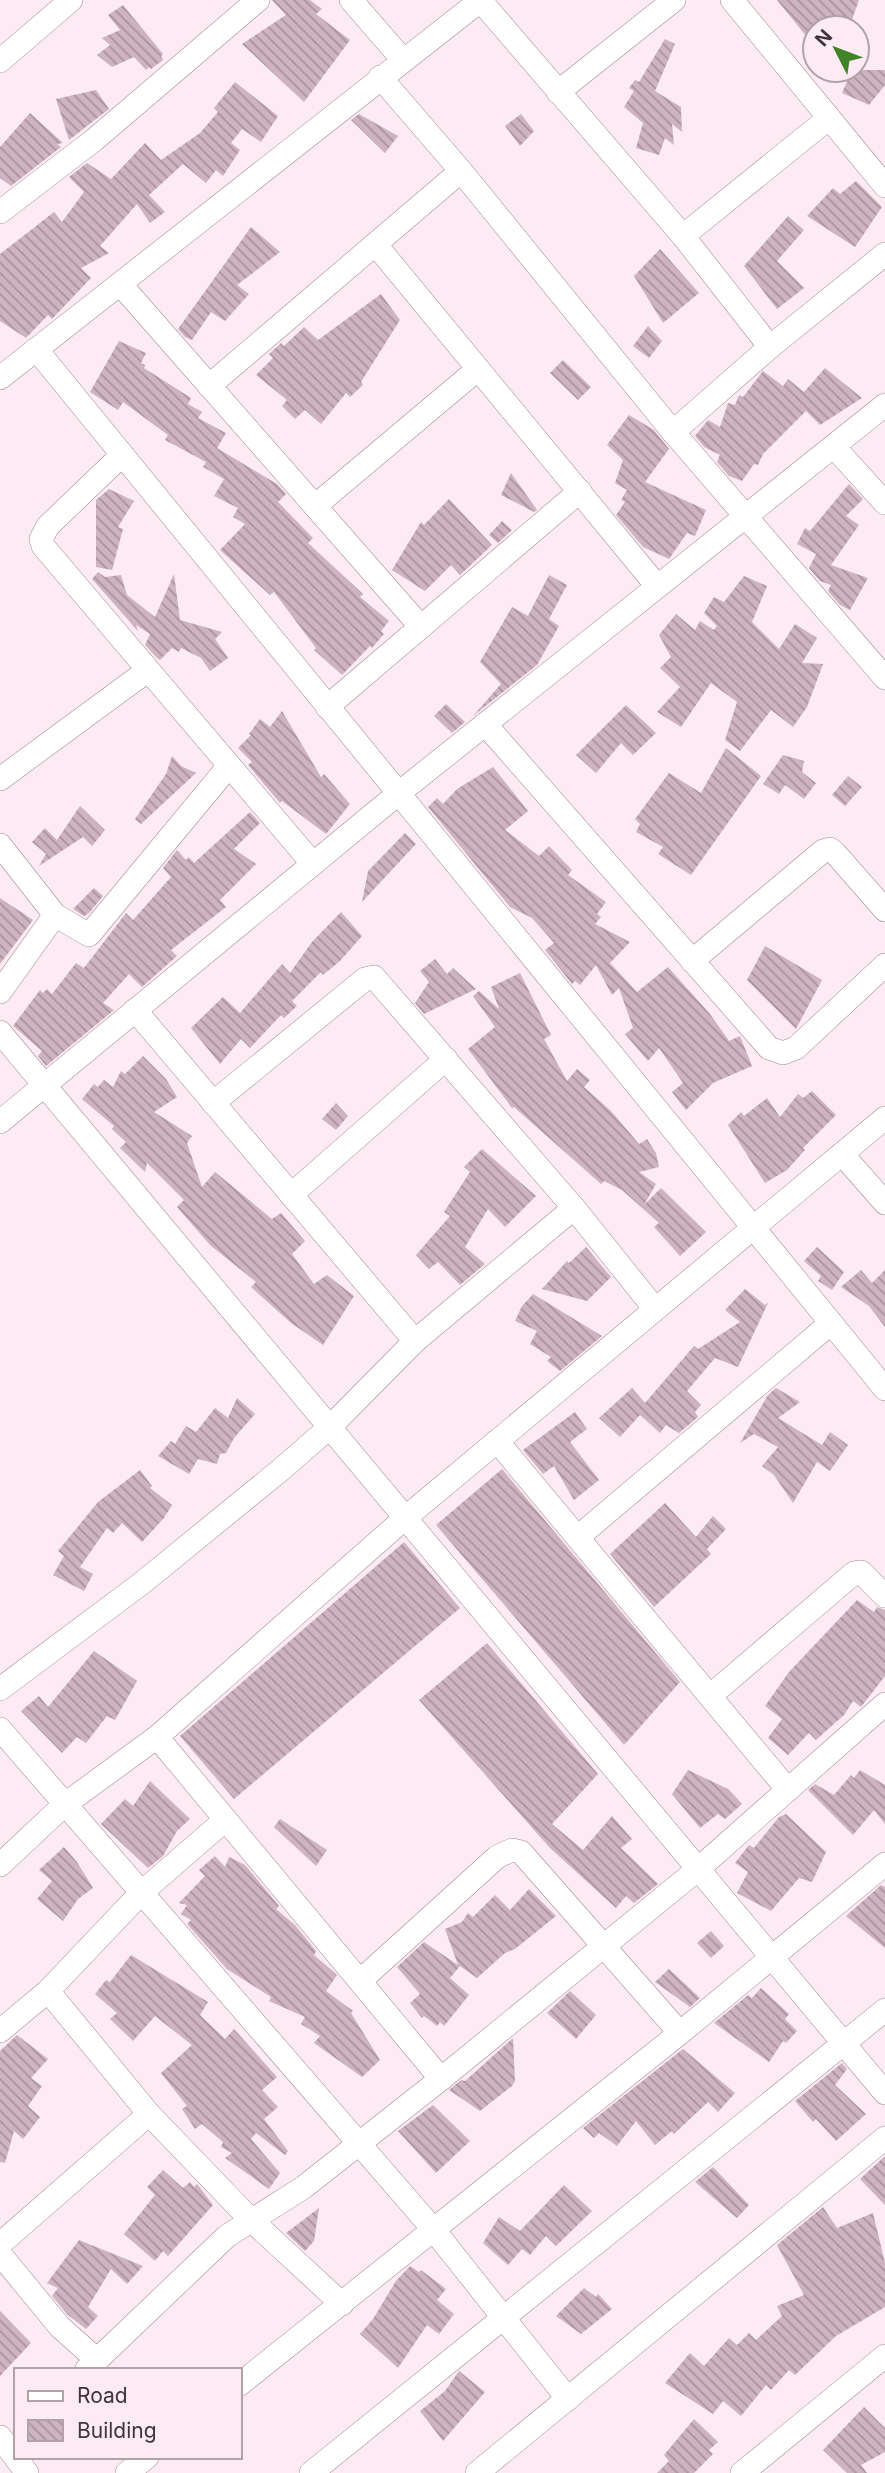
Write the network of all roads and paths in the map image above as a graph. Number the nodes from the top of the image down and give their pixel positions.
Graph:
1 (71, 0) edge
2 (258, 0) edge
3 (351, 0) edge
4 (481, 0) edge
5 (674, 0) edge
6 (733, 0) edge
7 (403, 60) junction
8 (0, 61) edge
9 (380, 77) junction
10 (558, 92) junction
11 (830, 118) junction
12 (461, 171) junction
13 (885, 186) edge
14 (0, 212) edge
15 (683, 236) junction
16 (376, 245) junction
17 (885, 254) edge
18 (121, 285) junction
19 (770, 347) junction
20 (36, 349) junction
21 (478, 369) junction
22 (1, 375) edge
23 (209, 386) junction
24 (885, 405) edge
25 (673, 432) junction
26 (835, 448) junction
27 (122, 455) junction
28 (580, 491) junction
29 (885, 503) edge
30 (315, 506) junction
31 (746, 514) junction
32 (657, 586) junction
33 (421, 627) junction
34 (147, 671) junction
35 (885, 678) edge
36 (327, 707) junction
37 (485, 724) junction
38 (228, 767) junction
39 (0, 779) edge
40 (399, 793) junction
41 (0, 845) edge
42 (313, 864) junction
43 (885, 910) edge
44 (54, 915) junction
45 (692, 961) junction
46 (885, 965) edge
47 (0, 992) edge
48 (135, 1010) junction
49 (0, 1032) edge
50 (446, 1059) junction
51 (43, 1084) junction
52 (213, 1103) junction
53 (885, 1118) edge
54 (0, 1122) edge
55 (842, 1154) junction
56 (291, 1195) junction
57 (885, 1203) edge
58 (573, 1208) junction
59 (753, 1228) junction
60 (655, 1309) junction
61 (831, 1323) junction
62 (415, 1341) junction
63 (885, 1389) edge
64 (331, 1426) junction
65 (497, 1441) junction
66 (405, 1518) junction
67 (578, 1537) junction
68 (885, 1596) edge
69 (0, 1689) edge
70 (710, 1696) junction
71 (885, 1704) edge
72 (0, 1729) edge
73 (157, 1737) junction
74 (788, 1790) junction
75 (64, 1805) junction
76 (225, 1820) junction
77 (885, 1864) edge
78 (0, 1865) edge
79 (697, 1870) junction
80 (141, 1893) junction
81 (604, 1945) junction
82 (774, 1957) junction
83 (360, 1981) junction
84 (48, 1991) junction
85 (885, 2010) edge
86 (0, 2031) edge
87 (680, 2033) junction
88 (844, 2043) junction
89 (441, 2079) junction
90 (885, 2093) edge
91 (149, 2114) junction
92 (885, 2138) edge
93 (360, 2143) junction
94 (251, 2220) junction
95 (433, 2229) junction
96 (0, 2244) edge
97 (0, 2254) edge
98 (342, 2304) junction
99 (504, 2318) junction
100 (885, 2356) edge
101 (92, 2365) edge
102 (242, 2382) edge
103 (568, 2399) junction
104 (144, 2459) edge
105 (127, 2473) edge
106 (311, 2473) edge
107 (477, 2473) edge
108 (742, 2473) edge

1 - 8 street
2 - 14 street
3 - 7 street
4 - 7 street
4 - 10 street
5 - 10 street
6 - 11 street
7 - 9 street
9 - 12 street
9 - 18 street
10 - 15 street
11 - 13 street
11 - 15 street
12 - 16 street
12 - 25 street
15 - 19 street
16 - 21 street
16 - 23 street
17 - 19 street
18 - 20 street
18 - 23 street
19 - 25 street
20 - 22 street
20 - 27 street
21 - 28 street
21 - 30 street
23 - 30 street
24 - 26 street
25 - 31 street
26 - 29 street
26 - 31 street
27 - 34 street
27 - 36 street
28 - 32 street
28 - 33 street
30 - 33 street
31 - 32 street
31 - 35 street
32 - 37 street
33 - 36 street
34 - 38 street
34 - 39 street
36 - 40 street
37 - 40 street
37 - 45 street
38 - 42 street
38 - 44 street
40 - 42 street
40 - 59 street
41 - 44 street
42 - 48 street
43 - 45 street
44 - 47 street
45 - 46 street
48 - 51 street
48 - 52 street
49 - 51 street
50 - 52 street
50 - 56 street
50 - 58 street
51 - 54 street
51 - 64 street
52 - 56 street
53 - 55 street
55 - 57 street
55 - 59 street
56 - 62 street
58 - 60 street
58 - 62 street
59 - 60 street
59 - 61 street
60 - 65 street
61 - 63 street
61 - 67 street
62 - 64 street
64 - 66 street
64 - 69 street
65 - 66 street
65 - 67 street
66 - 73 street
66 - 79 street
67 - 70 street
68 - 70 street
70 - 74 street
71 - 74 street
72 - 75 street
73 - 75 street
73 - 76 street
74 - 79 street
75 - 78 street
75 - 80 street
76 - 80 street
76 - 83 street
77 - 82 street
79 - 81 street
79 - 82 street
80 - 84 street
80 - 93 street
81 - 83 street
81 - 87 street
81 - 89 street
82 - 87 street
82 - 88 street
83 - 89 street
84 - 86 street
84 - 91 street
85 - 88 street
87 - 95 street
88 - 90 street
88 - 99 street
89 - 93 street
91 - 94 street
91 - 96 street
92 - 103 street
93 - 94 street
93 - 95 street
94 - 98 street
94 - 101 street
95 - 98 street
95 - 99 street
97 - 101 street
98 - 102 street
99 - 103 street
99 - 106 street
100 - 108 street
103 - 107 street
104 - 105 street

